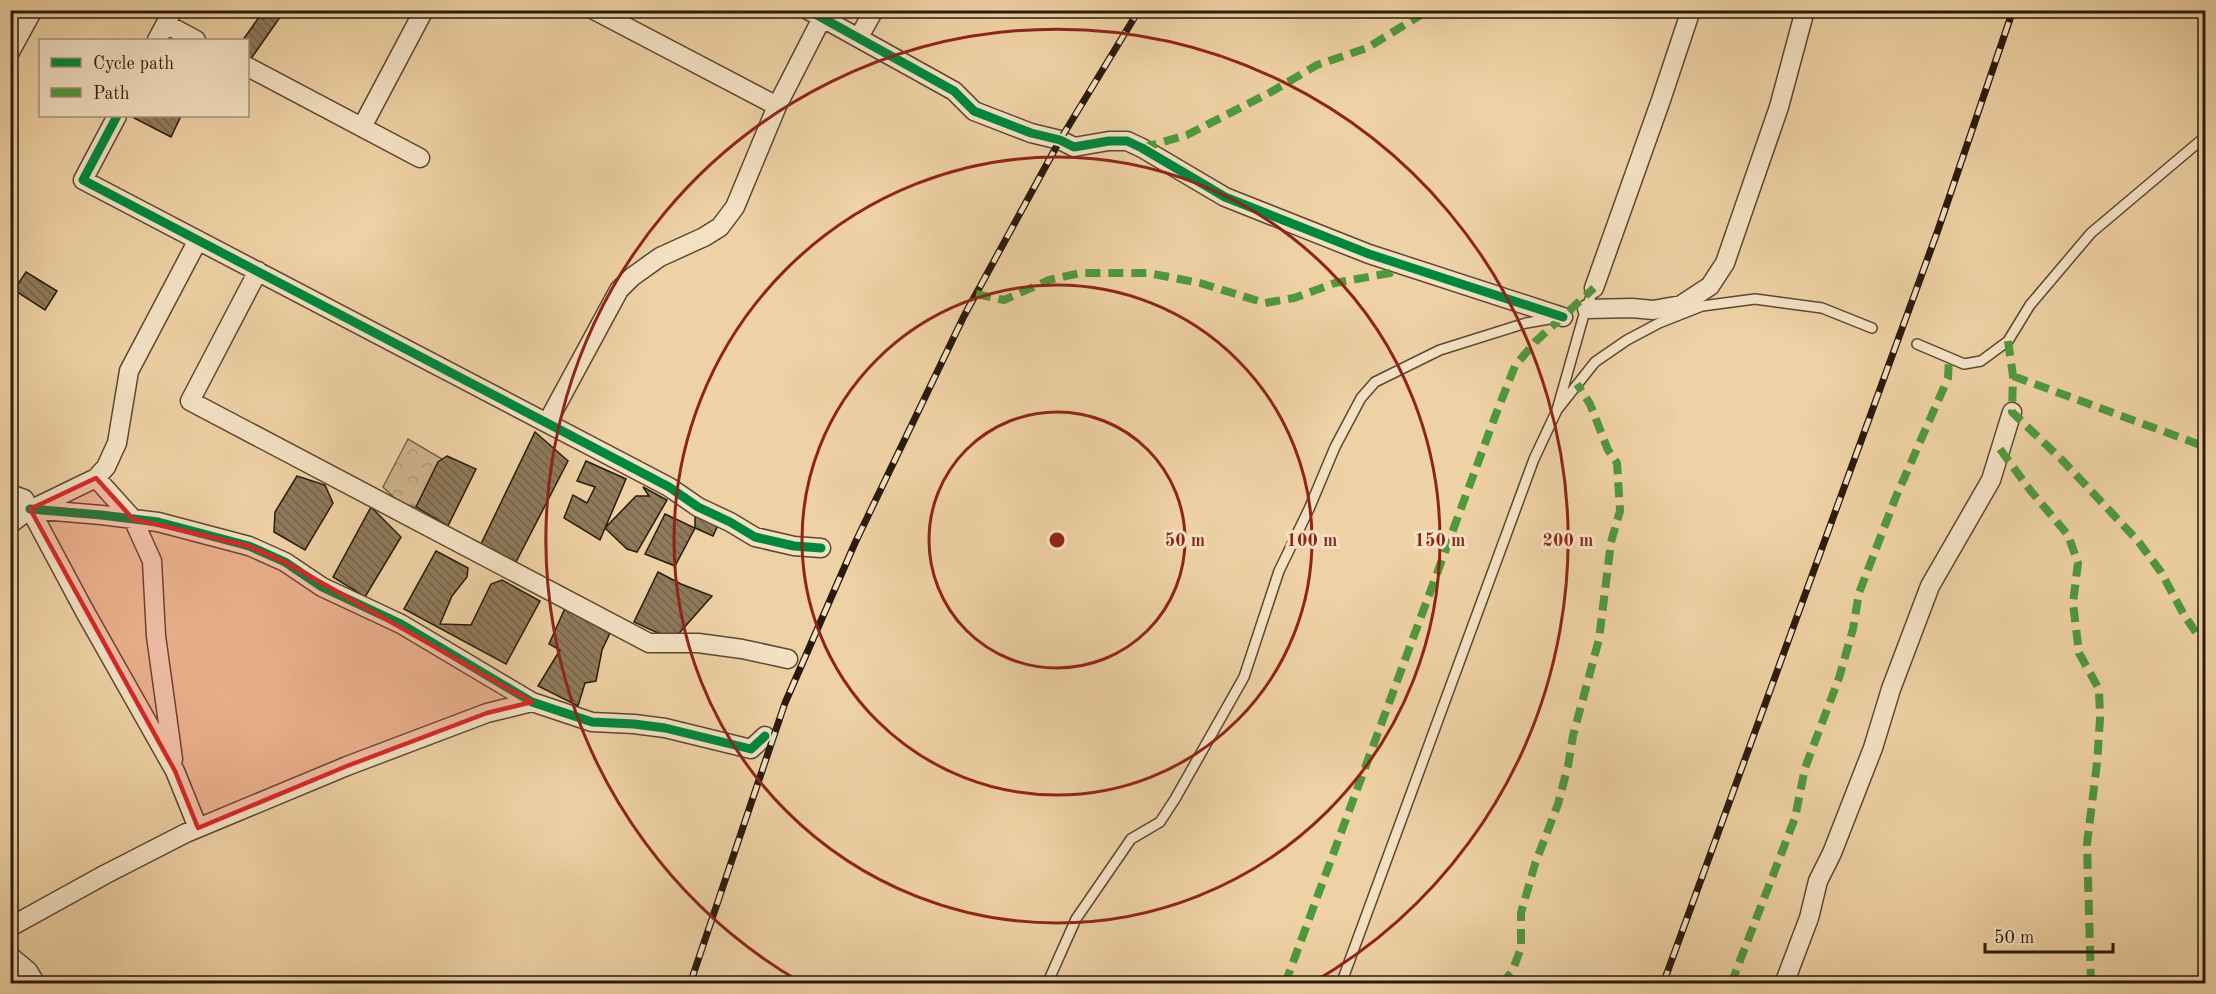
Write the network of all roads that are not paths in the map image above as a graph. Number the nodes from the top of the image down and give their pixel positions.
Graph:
1 (33, 10) edge
2 (424, 10) edge
3 (594, 10) edge
4 (874, 10) edge
5 (1691, 10) edge
6 (1806, 10) edge
7 (815, 14) edge
8 (165, 25) edge
9 (859, 38) junction
10 (194, 39) edge
11 (10, 52) edge
12 (249, 68) edge
13 (777, 106) junction
14 (116, 117) edge
15 (362, 128) junction
16 (2205, 136) edge
17 (420, 158) dead end
18 (198, 240) junction
19 (258, 272) junction
20 (1594, 288) joint
21 (1587, 309) junction
22 (1563, 317) joint
23 (1872, 328) dead end
24 (1917, 344) dead end
25 (1557, 410) junction
26 (2012, 412) dead end
27 (547, 423) junction
28 (96, 478) junction
29 (10, 494) edge
30 (30, 510) junction
31 (133, 519) junction
32 (10, 524) edge
33 (821, 548) dead end
34 (788, 659) dead end
35 (532, 702) junction
36 (765, 736) dead end
37 (175, 771) junction
38 (198, 828) junction
39 (10, 927) edge
40 (10, 956) edge
41 (36, 984) edge
42 (1047, 984) edge
43 (1341, 984) edge
44 (1784, 984) edge

1 - 11 street
2 - 15 street
3 - 13 street
4 - 9 street
5 - 20 street
6 - 21 street
7 - 9 street
7 - 13 street
8 - 10 street
9 - 22 street
12 - 15 street
13 - 27 street
14 - 18 street
15 - 17 street
16 - 24 lane
18 - 19 street
18 - 28 street
19 - 27 street
19 - 34 street
20 - 21 lane
21 - 25 lane
22 - 42 lane
23 - 25 lane
25 - 43 lane
26 - 44 street
27 - 33 street
28 - 30 street
28 - 31 street
29 - 30 street
30 - 31 street
30 - 32 street
30 - 37 street
31 - 35 street
31 - 37 street
35 - 36 street
35 - 38 street
37 - 38 street
38 - 39 street
40 - 41 street

